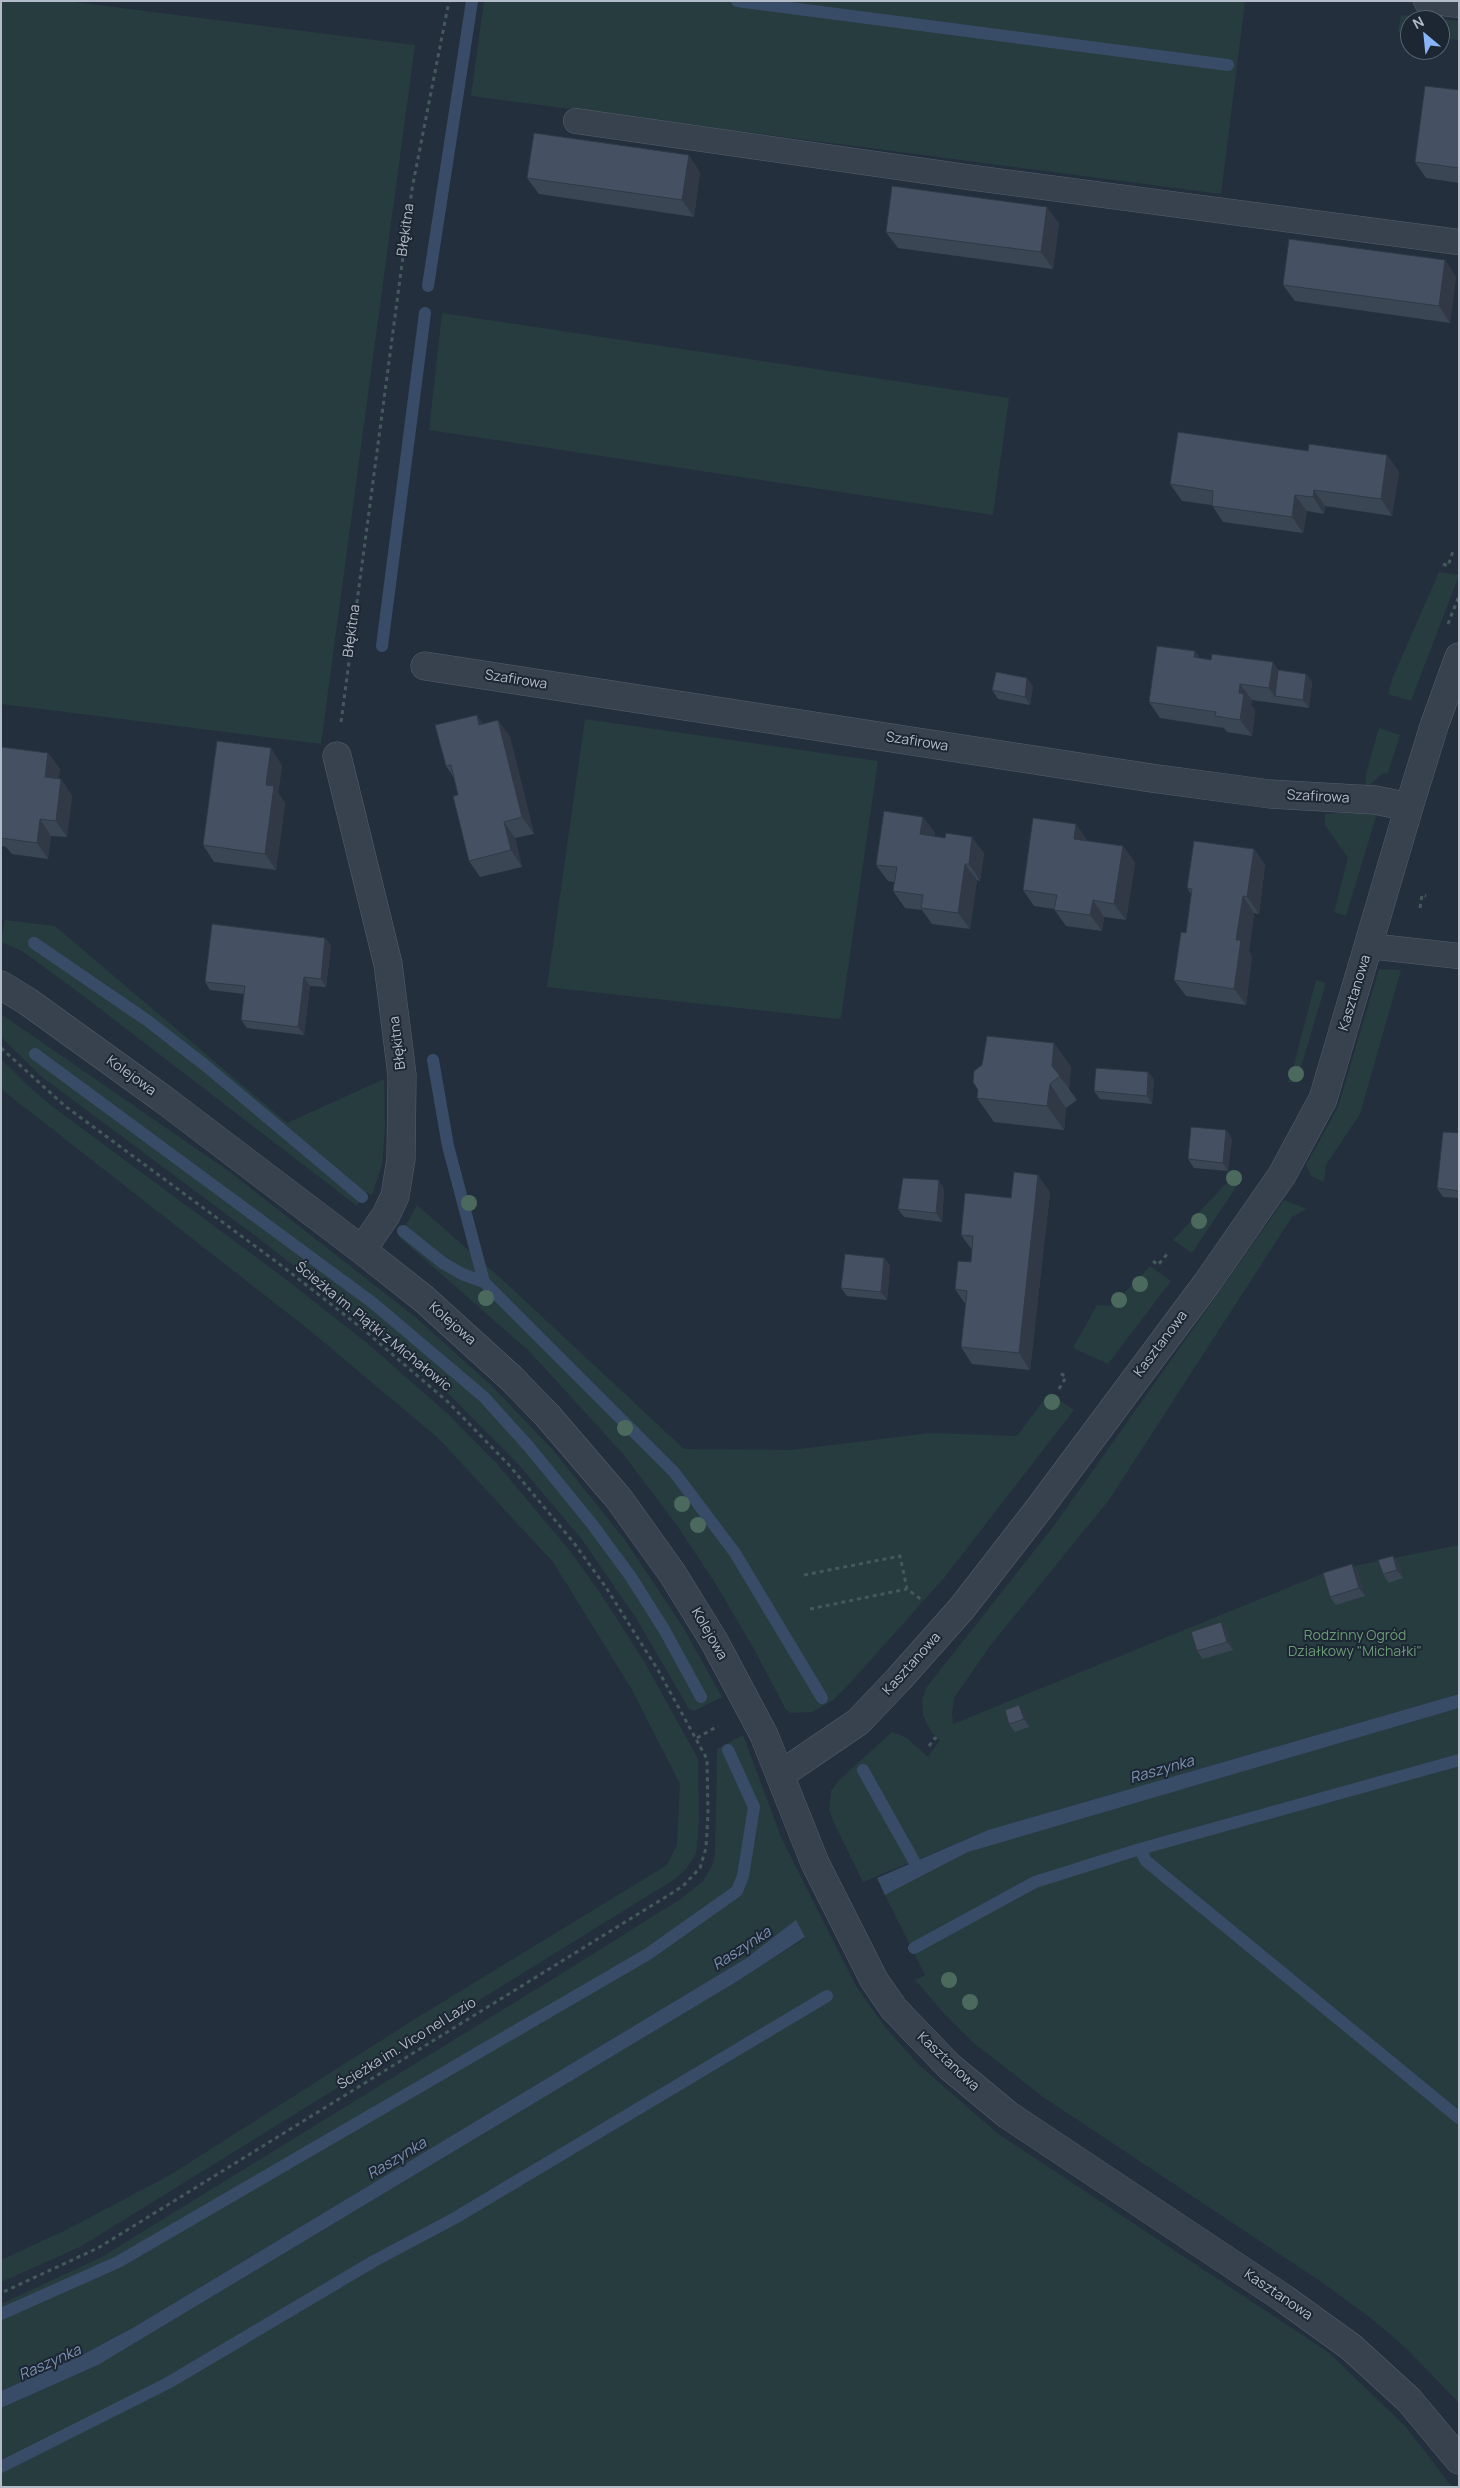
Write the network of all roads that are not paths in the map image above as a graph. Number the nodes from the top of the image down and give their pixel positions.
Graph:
1 (1426, 1) edge
2 (1459, 5) edge
3 (576, 121) dead end
4 (1459, 242) edge
5 (1459, 657) edge
6 (425, 666) dead end
7 (337, 756) road end
8 (1409, 807) junction
9 (1369, 946) junction
10 (1459, 956) edge
11 (1, 985) edge
12 (362, 1250) junction
13 (780, 1775) junction
14 (1459, 2460) edge

1 - 2 lane
3 - 4 lane
5 - 8 street, Kasztanowa
6 - 8 street, Szafirowa
7 - 12 street, Błękitna
8 - 9 street, Kasztanowa
9 - 10 lane
9 - 13 street, Kasztanowa
11 - 12 street, Kolejowa
12 - 13 street, Kolejowa
13 - 14 street, Kasztanowa

